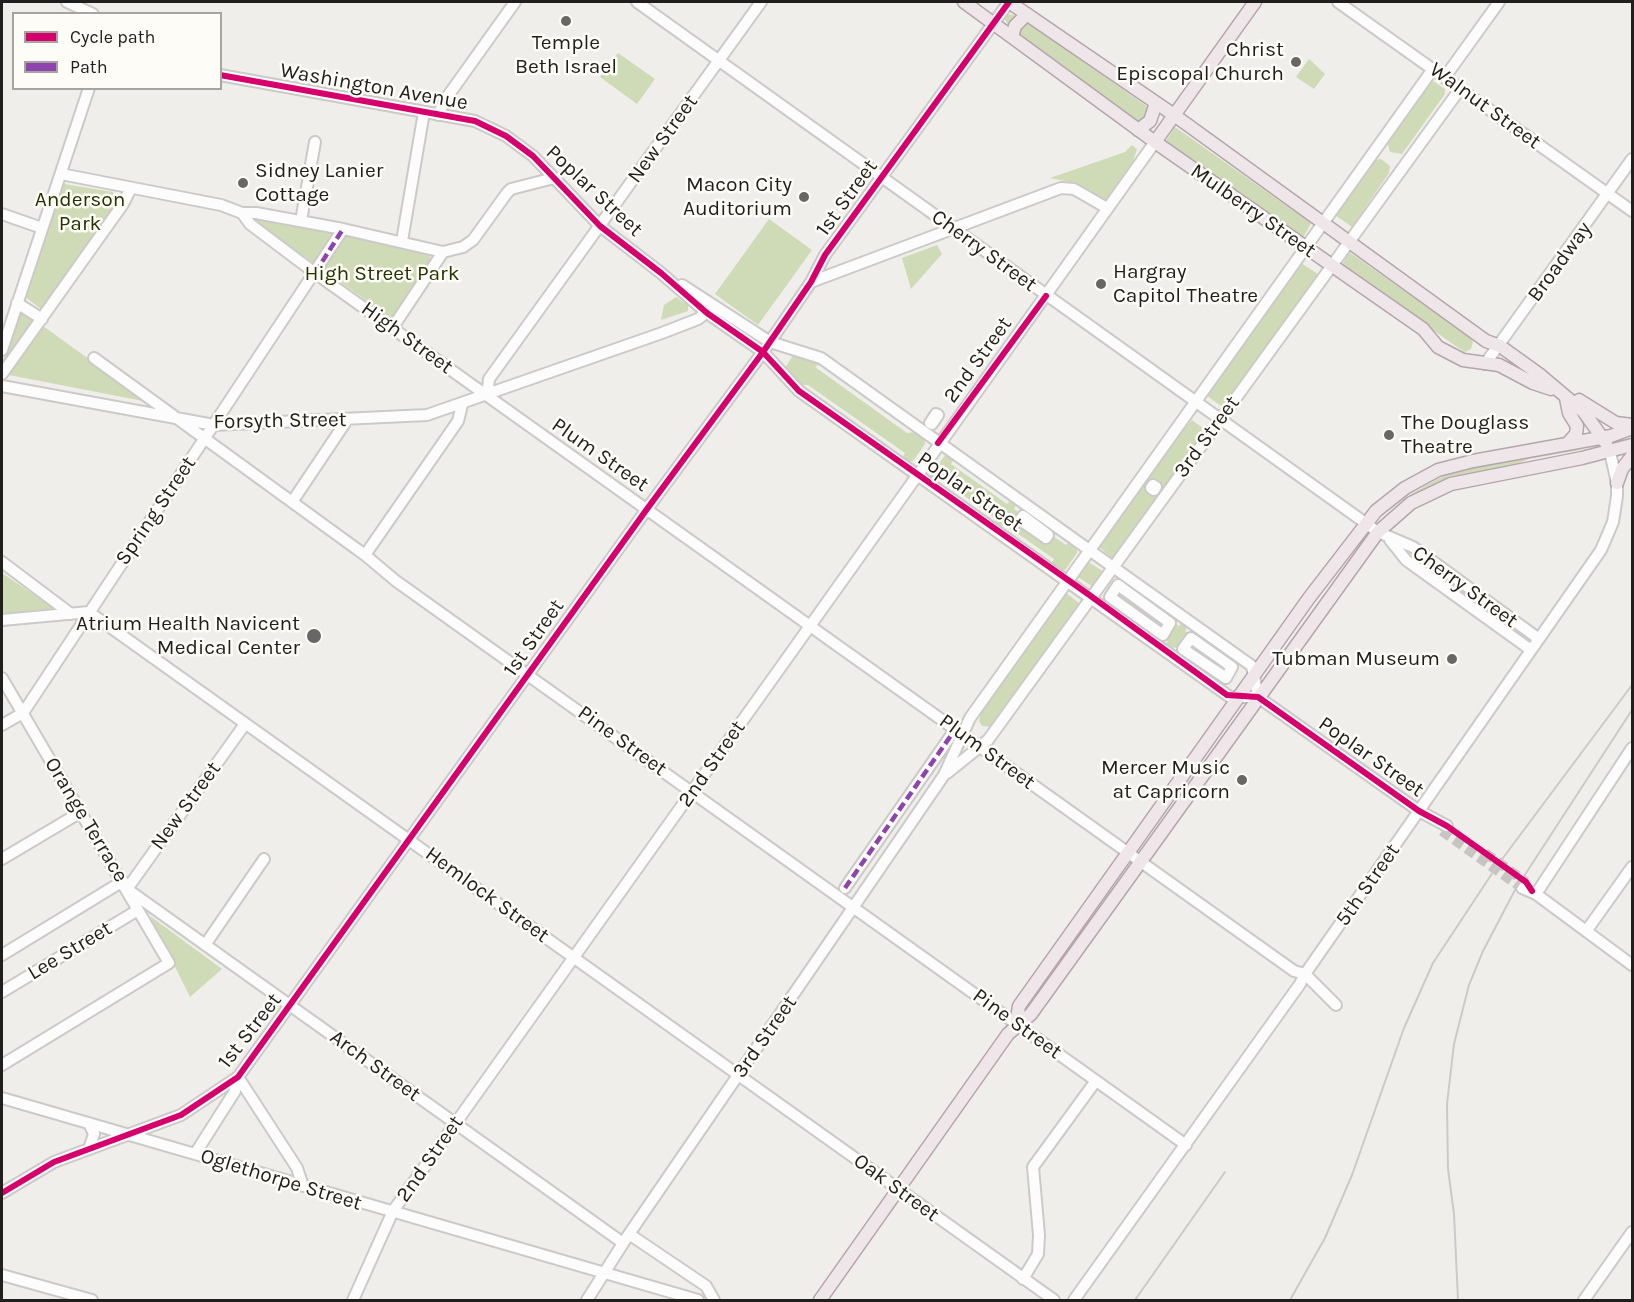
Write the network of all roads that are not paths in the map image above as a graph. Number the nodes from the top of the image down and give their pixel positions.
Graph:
1 (67, 2) edge
2 (515, 2) edge
3 (640, 2) edge
4 (761, 2) edge
5 (964, 2) edge
6 (1009, 2) edge
7 (1255, 2) edge
8 (1338, 2) edge
9 (1499, 2) edge
10 (89, 12) edge
11 (1027, 14) junction
12 (994, 22) junction
13 (1012, 37) junction
14 (719, 61) junction
15 (1433, 69) junction
16 (222, 75) edge
17 (1444, 77) junction
18 (1460, 89) junction
19 (88, 90) edge
20 (1156, 103) junction
21 (424, 112) junction
22 (438, 115) junction
23 (1174, 115) junction
24 (1138, 130) junction
25 (315, 142) dead end
26 (1155, 142) junction
27 (518, 145) joint
28 (1632, 159) edge
29 (61, 174) junction
30 (554, 178) junction
31 (882, 178) junction
32 (131, 188) junction
33 (1609, 194) junction
34 (1107, 208) junction
35 (1632, 211) edge
36 (242, 213) junction
37 (2, 214) edge
38 (301, 221) junction
39 (1323, 222) junction
40 (600, 226) junction
41 (42, 228) junction
42 (953, 228) junction
43 (343, 229) junction
44 (402, 241) junction
45 (1350, 243) junction
46 (1304, 246) junction
47 (443, 252) junction
48 (1333, 266) junction
49 (315, 273) junction
50 (811, 282) junction
51 (1046, 296) junction
52 (18, 303) junction
53 (711, 308) junction
54 (42, 320) junction
55 (393, 327) junction
56 (770, 342) junction
57 (1500, 346) junction
58 (2, 350) edge
59 (763, 352) junction
60 (94, 358) dead end
61 (1485, 364) junction
62 (2, 374) edge
63 (2, 386) edge
64 (1561, 394) junction
65 (487, 396) junction
66 (1196, 401) junction
67 (462, 405) junction
68 (176, 418) junction
69 (1220, 419) junction
70 (347, 420) junction
71 (214, 425) junction
72 (1632, 427) edge
73 (1603, 438) junction
74 (204, 440) junction
75 (938, 443) junction
76 (1568, 444) junction
77 (1632, 445) edge
78 (1610, 452) junction
79 (1632, 456) edge
80 (916, 474) junction
81 (1617, 483) junction
82 (292, 502) junction
83 (646, 509) junction
84 (1365, 522) junction
85 (1378, 532) junction
86 (1390, 540) junction
87 (1089, 552) junction
88 (365, 555) junction
89 (2, 562) edge
90 (1113, 568) junction
91 (1069, 581) junction
92 (1092, 597) junction
93 (89, 612) junction
94 (71, 614) junction
95 (1514, 619) junction
96 (2, 620) edge
97 (1170, 623) joint
98 (811, 625) junction
99 (1504, 631) junction
100 (1539, 639) junction
101 (1531, 650) junction
102 (529, 675) junction
103 (1273, 675) junction
104 (1254, 676) junction
105 (2, 678) edge
106 (1258, 697) junction
107 (1239, 698) junction
108 (23, 713) junction
109 (245, 724) junction
110 (2, 725) edge
111 (957, 734) junction
112 (980, 747) junction
113 (1632, 748) edge
114 (944, 775) junction
115 (692, 792) junction
116 (1419, 811) junction
117 (81, 812) junction
118 (1444, 828) tunnel mouth
119 (410, 840) junction
120 (1127, 852) junction
121 (2, 858) edge
122 (264, 859) dead end
123 (1142, 861) junction
124 (1632, 867) edge
125 (125, 885) junction
126 (845, 888) dead end
127 (855, 908) junction
128 (138, 910) junction
129 (1587, 930) junction
130 (205, 945) junction
131 (2, 955) edge
132 (573, 958) junction
133 (1632, 965) edge
134 (1305, 974) junction
135 (2, 992) edge
136 (1336, 1005) dead end
137 (291, 1006) junction
138 (1016, 1024) junction
139 (2, 1065) edge
140 (738, 1076) junction
141 (238, 1077) junction
142 (1095, 1082) junction
143 (2, 1098) edge
144 (89, 1123) junction
145 (455, 1123) junction
146 (131, 1135) junction
147 (1186, 1145) junction
148 (89, 1149) junction
149 (195, 1154) junction
150 (303, 1186) junction
151 (898, 1188) junction
152 (2, 1193) edge
153 (393, 1211) junction
154 (1632, 1232) edge
155 (626, 1238) junction
156 (604, 1272) junction
157 (2, 1275) edge
158 (1023, 1279) junction
159 (92, 1300) edge
160 (352, 1300) edge
161 (587, 1300) edge
162 (698, 1300) edge
163 (714, 1300) edge
164 (820, 1300) edge
165 (1054, 1300) edge
166 (1074, 1300) edge
167 (1584, 1300) edge

1 - 10 street
2 - 22 street
3 - 14 street, Cherry Street
4 - 14 street, New Street
5 - 12 main road, Mulberry Street
6 - 11 main road, Mulberry Street
6 - 12 street, 1st Street
7 - 23 main road, 2nd Street
8 - 15 street, Walnut Street
9 - 17 street
11 - 13 main road
11 - 20 main road, Mulberry Street
12 - 13 main road, Mulberry Street
12 - 31 street, 1st Street
13 - 24 main road, Mulberry Street
14 - 31 street, Cherry Street
14 - 40 street, New Street
15 - 17 street, Walnut Street
15 - 39 street, 3rd Street
16 - 21 street, Washington Avenue
17 - 18 street, Walnut Street
18 - 33 street, Walnut Street
18 - 45 street, 3rd Street
19 - 29 street
20 - 23 main road, Mulberry Street
20 - 24 main road
21 - 22 street, Washington Avenue
21 - 44 street
22 - 27 street, Washington Avenue
23 - 26 main road, 2nd Street
23 - 39 main road, Mulberry Street
24 - 26 main road, Mulberry Street
25 - 38 street
26 - 34 street, 2nd Street
26 - 46 main road, Mulberry Street
27 - 30 street, Poplar Street
28 - 33 street, Broadway
29 - 32 street, High Street
29 - 41 street
30 - 40 street, Poplar Street
30 - 47 street
31 - 42 street, Cherry Street
31 - 50 street, 1st Street
32 - 36 street, High Street
32 - 54 street
33 - 35 street, Walnut Street
33 - 57 street, Broadway
34 - 42 street
34 - 51 street, 2nd Street
36 - 38 street, High Street
36 - 49 street, High Street
37 - 41 street
38 - 43 street, High Street
39 - 45 main road, Mulberry Street
39 - 46 street, 3rd Street
40 - 53 street, Poplar Street
40 - 65 street, New Street
41 - 52 street
42 - 50 street
42 - 51 street, Cherry Street
43 - 44 street, High Street
43 - 49 street, Spring Street
44 - 47 street, High Street
45 - 48 street, 3rd Street
45 - 57 main road, Mulberry Street
46 - 48 main road, Mulberry Street
46 - 66 street, 3rd Street
47 - 55 street
48 - 61 main road, Mulberry Street
48 - 69 street, 3rd Street
49 - 55 street, High Street
49 - 71 street, Spring Street
50 - 56 street, 1st Street
51 - 66 street, Cherry Street
51 - 75 street, 2nd Street
52 - 54 street
52 - 58 street
53 - 56 street, Poplar Street
53 - 59 street, Poplar Street
53 - 65 street, Forsyth Street
54 - 62 street
55 - 65 street, High Street
56 - 59 street, 1st Street
56 - 75 street, Poplar Street
57 - 61 street, Broadway
57 - 64 main road, Mulberry Street
59 - 80 street, Poplar Street
59 - 83 street, 1st Street
60 - 68 street, Pine Street
61 - 64 main road, Mulberry Street
63 - 68 street, Forsyth Street
64 - 72 main road
64 - 73 main road, Mulberry Street
64 - 76 main road
65 - 67 street, Forsyth Street
65 - 83 street, Plum Street
66 - 69 street, Cherry Street
66 - 87 street, 3rd Street
67 - 70 street, Forsyth Street
67 - 88 street
68 - 71 street, Forsyth Street
68 - 74 street, Pine Street
69 - 84 street, Cherry Street
69 - 90 street, 3rd Street
70 - 71 street, Forsyth Street
70 - 82 street
71 - 74 street, Spring Street
72 - 73 main road
73 - 76 main road
73 - 78 main road, Mulberry Street
74 - 82 street, Pine Street
74 - 93 street, Spring Street
75 - 80 street, 2nd Street
75 - 87 street, Poplar Street
76 - 84 main road
77 - 78 main road
78 - 81 street, 5th Street
78 - 85 main road
79 - 81 main road
80 - 91 street, Poplar Street
80 - 98 street, 2nd Street
81 - 100 street, 5th Street
82 - 88 street, Pine Street
83 - 98 street, Plum Street
83 - 102 street, 1st Street
84 - 85 street, Cherry Street
84 - 104 main road
85 - 86 street, Cherry Street
85 - 103 main road
86 - 95 street, Cherry Street
86 - 99 street, Cherry Street
87 - 90 street, Poplar Street
87 - 91 street, 3rd Street
88 - 102 street, Pine Street
89 - 94 street
90 - 92 street, 3rd Street
90 - 104 street, Poplar Street
91 - 92 street, Poplar Street
91 - 111 street, 3rd Street
92 - 107 street, Poplar Street
92 - 112 street, 3rd Street
93 - 94 street
93 - 108 street, Spring Street
93 - 109 street, Hemlock Street
94 - 96 street
95 - 99 street
95 - 100 street, Cherry Street
97 - 97 street
98 - 111 street, Plum Street
98 - 115 street, 2nd Street
99 - 101 street, Cherry Street
100 - 101 street, 5th Street
101 - 116 street, 5th Street
102 - 115 street, Pine Street
102 - 119 street, 1st Street
103 - 104 street
103 - 106 main road
104 - 106 street, Poplar Street
104 - 107 main road
105 - 108 street, Orange Terrace
106 - 107 street
106 - 116 street, Poplar Street
106 - 123 main road
107 - 120 main road
108 - 110 street, Spring Street
108 - 117 street, Orange Terrace
109 - 119 street, Hemlock Street
109 - 125 street, New Street
111 - 112 street, Plum Street
111 - 114 street, 3rd Street
111 - 126 street, 3rd Street
112 - 114 street, 3rd Street
112 - 120 street, Plum Street
113 - 129 street
114 - 127 street, 3rd Street
115 - 127 street, Pine Street
115 - 132 street, 2nd Street
116 - 118 street, Poplar Street
116 - 134 street, 5th Street
117 - 121 street
117 - 125 street, Orange Terrace
119 - 132 street, Hemlock Street
119 - 137 street, 1st Street
120 - 123 street, Plum Street
120 - 138 main road
122 - 130 street
123 - 134 street, Plum Street
123 - 138 main road
124 - 129 street
125 - 128 street, Orange Terrace
125 - 130 street, Arch Street
125 - 131 street, New Street
127 - 138 street, Pine Street
127 - 140 street, 3rd Street
128 - 135 street, Lee Street
128 - 139 street, Orange Terrace
129 - 133 street
130 - 137 street, Arch Street
132 - 140 street, Hemlock Street
132 - 145 street, 2nd Street
134 - 136 street, Plum Street
134 - 147 street, 5th Street
137 - 141 street, 1st Street
137 - 145 street, Arch Street
138 - 142 street, Pine Street
138 - 151 main road
140 - 151 street, Oak Street
140 - 155 street, 3rd Street
141 - 146 street, 1st Street
141 - 149 street
141 - 150 street
142 - 147 street, Pine Street
142 - 158 street
143 - 144 street, Oglethorpe Street
144 - 146 street, Oglethorpe Street
144 - 148 street
145 - 153 street, 2nd Street
145 - 155 street, Arch Street
146 - 148 street, 1st Street
146 - 149 street, Oglethorpe Street
147 - 166 street, 5th Street
148 - 152 street, 1st Street
149 - 150 street, Oglethorpe Street
150 - 153 street, Oglethorpe Street
151 - 158 street, Oak Street
151 - 164 main road
153 - 156 street, Oglethorpe Street
153 - 160 street, 2nd Street
154 - 167 street
155 - 156 street, 3rd Street
155 - 163 street, Arch Street
156 - 161 street, 3rd Street
156 - 162 street, Oglethorpe Street
157 - 159 street
158 - 165 street, Oak Street

